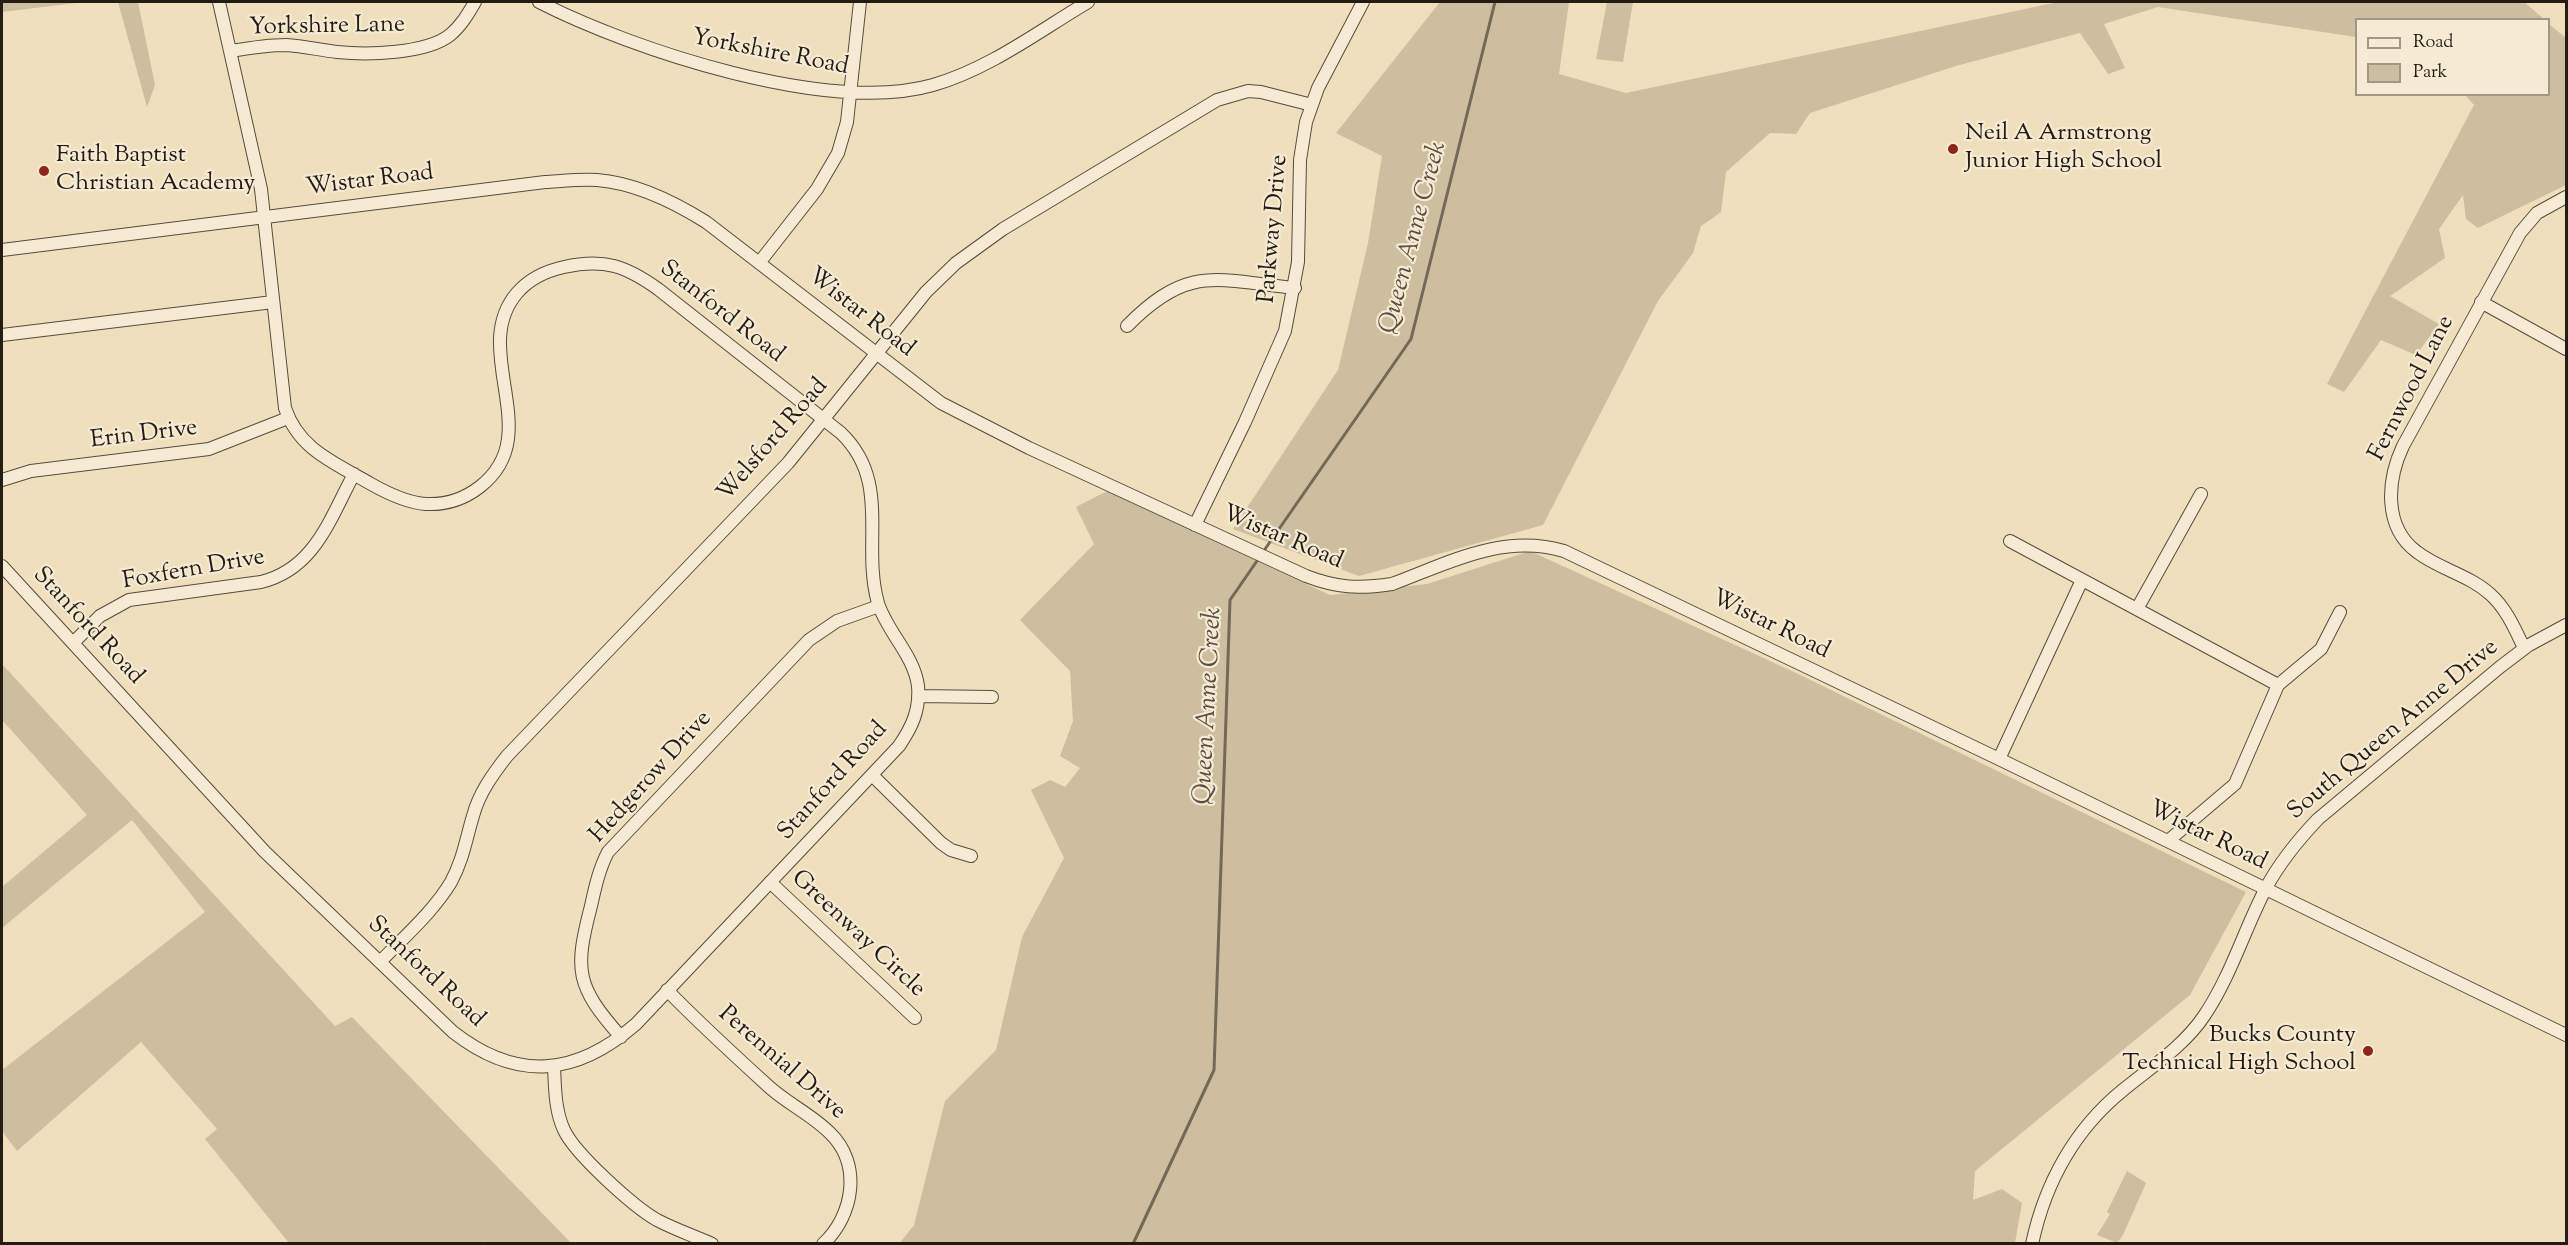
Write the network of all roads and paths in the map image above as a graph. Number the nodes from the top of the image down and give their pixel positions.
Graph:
1 (219, 2) edge
2 (475, 2) edge
3 (539, 2) edge
4 (860, 2) edge
5 (1088, 2) edge
6 (1363, 2) edge
7 (231, 51) junction
8 (850, 92) junction
9 (1311, 105) junction
10 (2566, 197) edge
11 (264, 216) junction
12 (2, 250) edge
13 (759, 263) junction
14 (1295, 288) junction
15 (273, 302) junction
16 (2481, 302) junction
17 (1127, 326) dead end
18 (2, 335) edge
19 (2566, 349) edge
20 (876, 354) junction
21 (288, 418) junction
22 (823, 420) junction
23 (354, 474) junction
24 (2, 480) edge
25 (2201, 494) dead end
26 (1195, 525) junction
27 (2010, 541) dead end
28 (2, 566) edge
29 (2082, 580) junction
30 (879, 606) junction
31 (2137, 609) junction
32 (2340, 612) dead end
33 (2566, 625) edge
34 (73, 643) junction
35 (2524, 648) junction
36 (2278, 685) junction
37 (918, 696) junction
38 (992, 697) dead end
39 (1999, 759) junction
40 (872, 775) junction
41 (2168, 841) junction
42 (971, 856) dead end
43 (770, 882) junction
44 (2266, 888) junction
45 (380, 962) junction
46 (667, 990) junction
47 (915, 1018) dead end
48 (2566, 1035) edge
49 (621, 1037) junction
50 (554, 1067) junction
51 (712, 1244) edge
52 (823, 1244) edge
53 (2032, 1244) edge

1 - 7 street, Stanford Road
2 - 7 street, Yorkshire Lane
3 - 8 street, Yorkshire Road
4 - 8 street
5 - 8 street, Yorkshire Road
6 - 9 street, Parkway Drive
7 - 11 street, Stanford Road
8 - 13 street
9 - 14 street, Parkway Drive
9 - 20 street, Welsford Road
10 - 16 street, Fernwood Lane
11 - 12 street, Wistar Road
11 - 13 street, Wistar Road
11 - 15 street, Stanford Road
13 - 20 street, Wistar Road
14 - 17 street
14 - 26 street, Parkway Drive
15 - 18 street
15 - 21 street, Stanford Road
16 - 19 street
16 - 35 street, Fernwood Lane
20 - 22 street, Welsford Road
20 - 26 street, Wistar Road
21 - 23 street, Stanford Road
21 - 24 street, Erin Drive
22 - 23 street, Stanford Road
22 - 30 street, Stanford Road
22 - 45 street, Welsford Road
23 - 34 street, Foxfern Drive
25 - 31 street
26 - 39 street, Wistar Road
27 - 29 street
28 - 34 street, Stanford Road
29 - 31 street
29 - 39 street
30 - 37 street, Stanford Road
30 - 49 street, Hedgerow Drive
31 - 36 street
32 - 36 street
33 - 35 street, South Queen Anne Drive
34 - 45 street, Stanford Road
35 - 44 street, South Queen Anne Drive
36 - 41 street
37 - 38 street
37 - 40 street, Stanford Road
39 - 41 street, Wistar Road
40 - 42 street
40 - 43 street, Stanford Road
41 - 44 street, Wistar Road
43 - 46 street, Stanford Road
43 - 47 street, Greenway Circle
44 - 48 street, Wistar Road
44 - 53 street, South Queen Anne Drive
45 - 50 street, Stanford Road
46 - 49 street, Stanford Road
46 - 52 street, Perennial Drive
49 - 50 street, Stanford Road
50 - 51 street

